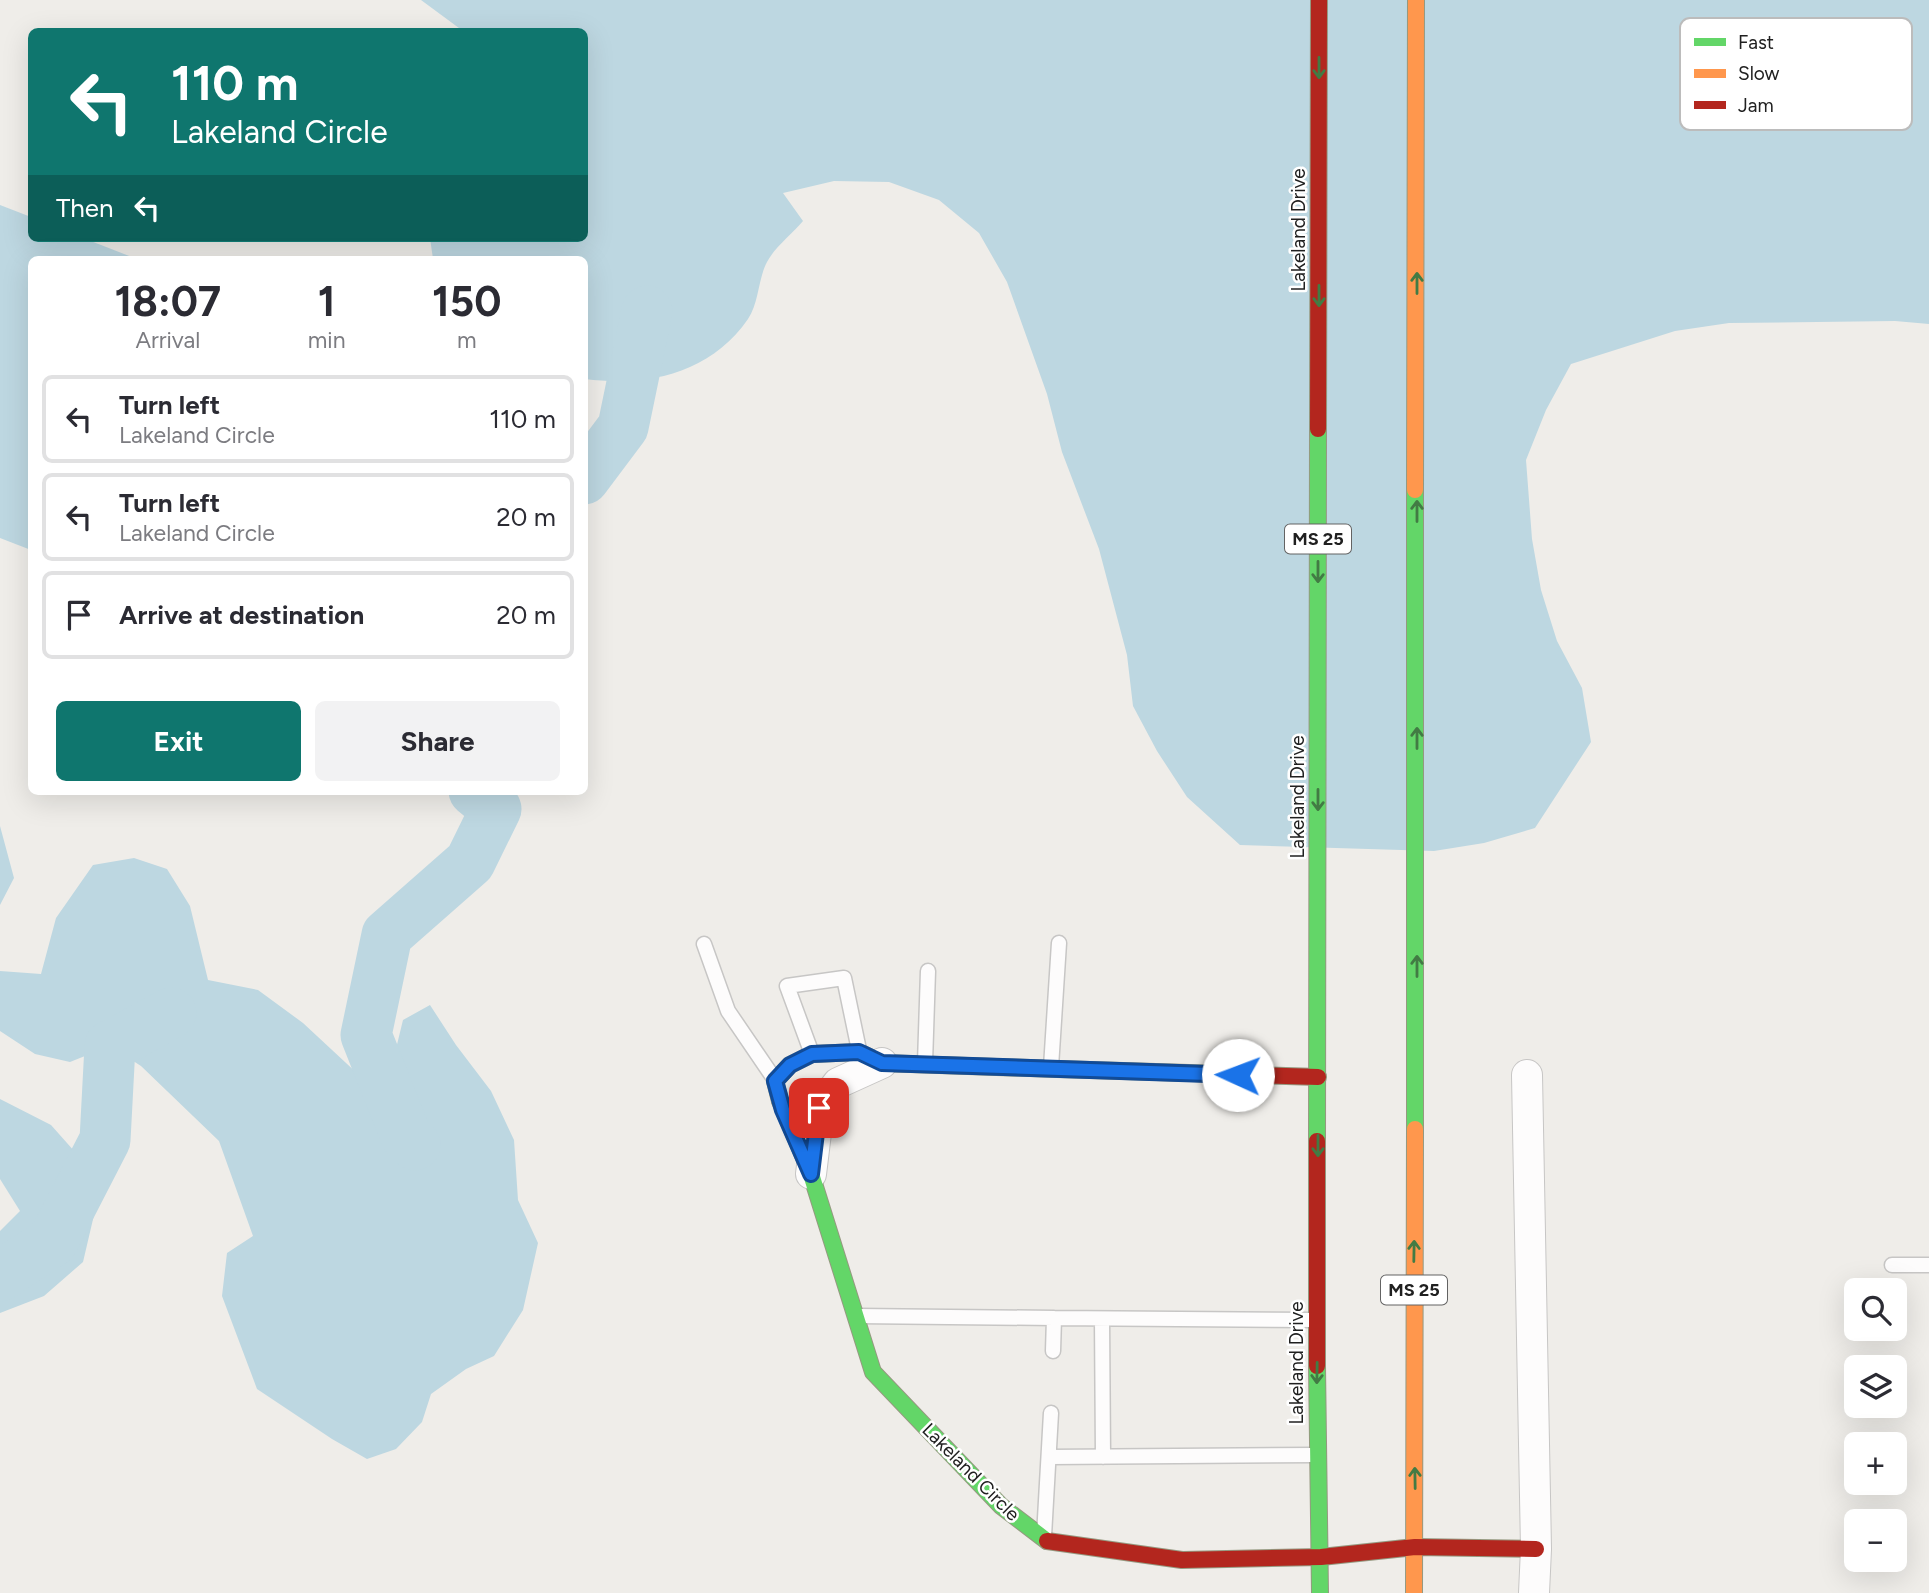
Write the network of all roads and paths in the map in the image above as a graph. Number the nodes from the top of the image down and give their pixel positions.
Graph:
1 (1319, 0) edge
2 (1416, 0) edge
3 (1059, 943) dead end
4 (704, 944) dead end
5 (928, 971) dead end
6 (812, 1054) junction
7 (871, 1057) junction
8 (925, 1064) junction
9 (1051, 1069) junction
10 (1527, 1075) dead end
11 (1318, 1077) junction
12 (775, 1081) junction
13 (811, 1174) junction
14 (1892, 1265) dead end
15 (1929, 1265) edge
16 (854, 1316) junction
17 (1054, 1318) junction
18 (1102, 1319) junction
19 (1318, 1320) junction
20 (1053, 1351) dead end
21 (1051, 1413) dead end
22 (1317, 1455) junction
23 (1050, 1457) junction
24 (1103, 1457) junction
25 (1044, 1541) junction
26 (1416, 1546) junction
27 (1536, 1549) junction
28 (1321, 1557) junction
29 (1320, 1593) edge
30 (1414, 1593) edge
31 (1534, 1593) edge

1 -> 11 main road, Lakeland Drive / MS 25
26 -> 2 main road, MS 25
3 - 9 lane
4 - 12 lane
5 - 8 lane
6 - 7 main road, Lakeland Circle
6 - 7 lane
6 - 12 main road
7 - 8 main road, Lakeland Circle
7 - 13 street, Lakeland Circle
8 - 9 main road, Lakeland Circle
9 - 11 main road, Lakeland Circle
10 - 27 street
11 -> 19 main road, Lakeland Drive / MS 25
12 - 13 main road, Lakeland Circle
13 - 16 main road, Lakeland Circle
14 - 15 lane
16 - 17 lane
16 - 25 main road, Lakeland Circle
17 - 18 lane
17 - 20 lane
18 - 19 lane
18 - 24 lane
19 -> 22 main road, Lakeland Drive / MS 25
21 - 23 lane
22 - 24 lane
22 - 28 main road, Lakeland Drive / MS 25
23 - 24 lane
23 - 25 lane
25 - 28 main road
26 - 27 main road
26 - 28 main road
26 - 30 main road, MS 25
27 - 31 street
28 - 29 main road, Lakeland Drive / MS 25

